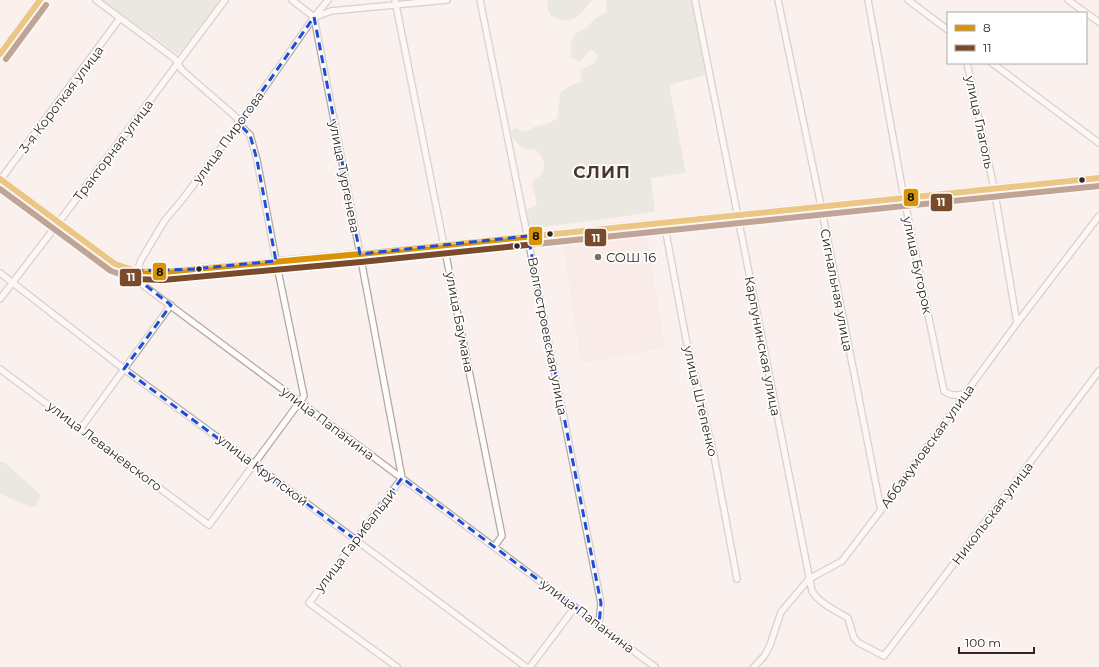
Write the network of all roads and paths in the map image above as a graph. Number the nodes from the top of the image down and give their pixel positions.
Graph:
1 (40, 0) edge
2 (96, 0) edge
3 (225, 0) edge
4 (292, 0) edge
5 (328, 0) edge
6 (447, 0) edge
7 (480, 0) edge
8 (695, 0) edge
9 (778, 0) edge
10 (868, 0) edge
11 (908, 0) edge
12 (1068, 0) edge
13 (396, 2) edge
14 (1085, 12) edge
15 (1087, 14) edge
16 (314, 17) junction
17 (120, 18) junction
18 (1099, 22) edge
19 (947, 29) edge
20 (0, 54) edge
21 (178, 63) junction
22 (967, 64) edge
23 (993, 64) edge
24 (239, 124) junction
25 (1099, 143) edge
26 (1099, 178) edge
27 (1, 179) edge
28 (994, 188) junction
29 (904, 198) junction
30 (821, 206) junction
31 (737, 215) junction
32 (1099, 216) edge
33 (59, 222) junction
34 (664, 222) junction
35 (528, 236) junction
36 (445, 245) junction
37 (360, 254) junction
38 (276, 261) junction
39 (115, 264) junction
40 (137, 271) junction
41 (0, 273) edge
42 (136, 278) junction
43 (13, 283) junction
44 (0, 299) edge
45 (171, 305) junction
46 (1017, 323) junction
47 (0, 368) edge
48 (124, 369) junction
49 (1099, 371) edge
50 (965, 394) junction
51 (300, 402) junction
52 (81, 428) junction
53 (254, 464) junction
54 (402, 478) junction
55 (881, 510) junction
56 (356, 540) junction
57 (494, 547) junction
58 (737, 579) dead end
59 (809, 579) junction
60 (575, 607) junction
61 (598, 625) junction
62 (884, 656) joint
63 (397, 667) edge
64 (526, 667) edge
65 (530, 667) edge
66 (656, 667) edge
67 (754, 667) edge

1 - 20 street
2 - 17 street
3 - 21 street, Тракторная улица
4 - 16 street
5 - 16 street, улица Пирогова
6 - 13 street
7 - 35 street, Волгостроевская улица
8 - 31 street, Карпунинская улица
9 - 30 street, Сигнальная улица
10 - 29 street, улица Бугорок
11 - 19 street
12 - 14 street
13 - 16 street
13 - 36 street, улица Баумана
15 - 18 street
16 - 24 street, улица Пирогова
16 - 37 street, улица Тургенева
17 - 21 street
17 - 27 street, 3-я Короткая улица
21 - 24 street
21 - 33 street, Тракторная улица
22 - 28 street, улица Глаголь
23 - 25 street
24 - 38 street
24 - 40 street, улица Пирогова
26 - 28 street
27 - 33 street, улица Папанина
28 - 29 street
28 - 46 street, улица Глаголь
29 - 30 street
29 - 50 street, улица Бугорок
30 - 31 street
30 - 55 street, Сигнальная улица
31 - 34 street
31 - 59 street, Карпунинская улица
32 - 46 street, Аббакумовская улица
33 - 39 street, улица Папанина
33 - 43 street, Тракторная улица
34 - 35 street
34 - 58 street, улица Штепенко
35 - 36 street
35 - 61 street, Волгостроевская улица
36 - 37 street
36 - 57 street, улица Баумана
37 - 38 street
37 - 54 street, улица Тургенева
38 - 40 street
38 - 51 street
39 - 40 street
39 - 42 street, улица Папанина
40 - 42 street, улица Пирогова
41 - 43 street, улица Крупской
42 - 45 street, улица Папанина
43 - 44 street, Тракторная улица
43 - 48 street, улица Крупской
45 - 48 street
45 - 51 street, улица Папанина
46 - 50 street, Аббакумовская улица
47 - 52 street, улица Леваневского
48 - 52 street
48 - 53 street, улица Крупской
49 - 62 street, Никольская улица
50 - 55 street, Аббакумовская улица
51 - 53 street
51 - 54 street, улица Папанина
52 - 53 street, улица Леваневского
53 - 56 street, улица Крупской
54 - 56 street, улица Гарибальди
54 - 57 street, улица Папанина
55 - 59 street, Аббакумовская улица
56 - 63 street, улица Гарибальди
56 - 64 street, улица Крупской
57 - 60 street, улица Папанина
59 - 62 street, Карпунинская улица
59 - 67 street, Аббакумовская улица
60 - 61 street, улица Папанина
60 - 65 street
61 - 66 street, улица Папанина

